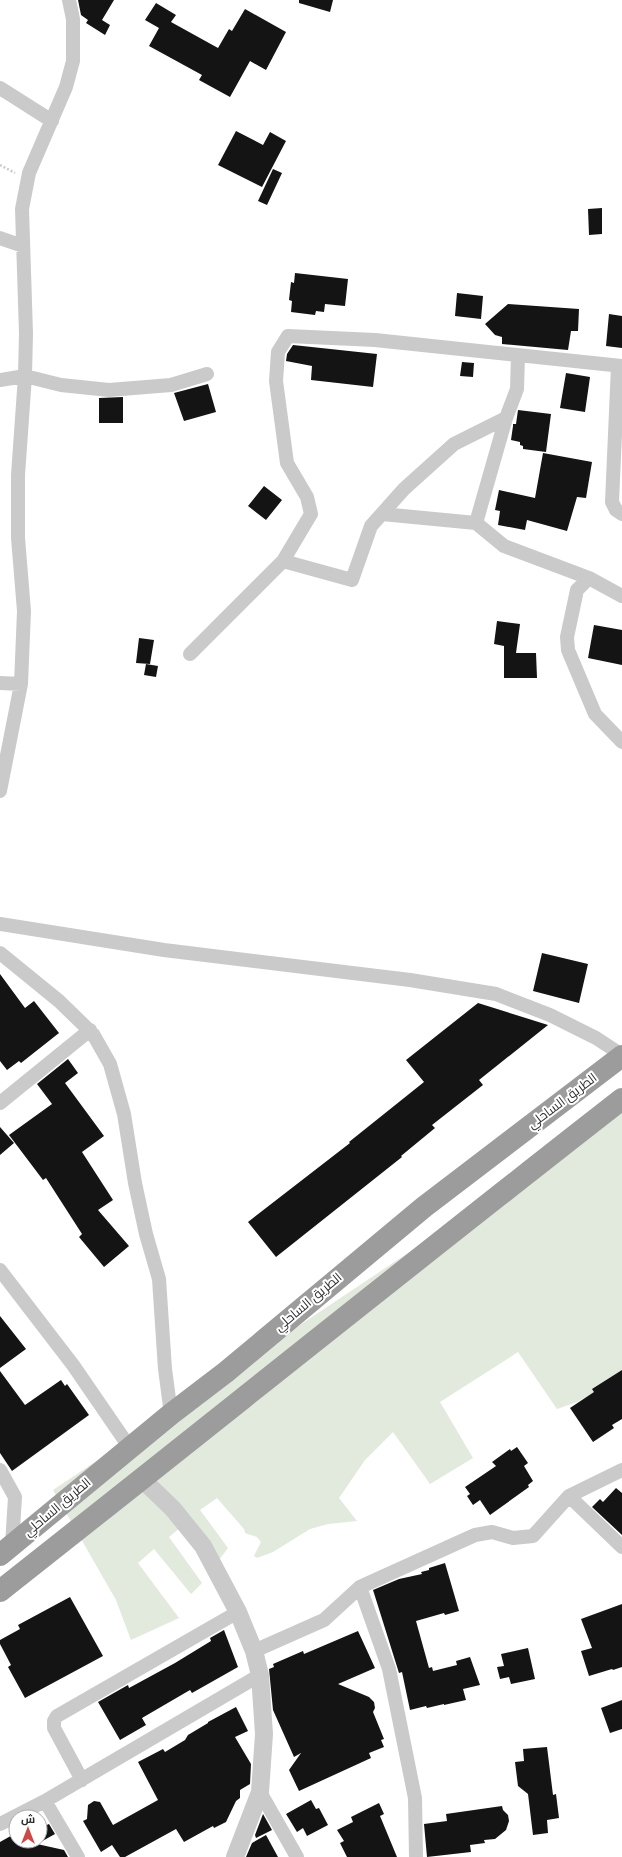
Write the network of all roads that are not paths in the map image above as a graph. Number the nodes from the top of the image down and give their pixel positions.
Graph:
1 (69, 0) edge
2 (0, 88) edge
3 (52, 121) junction
4 (0, 238) edge
5 (23, 246) junction
6 (518, 355) junction
7 (620, 366) edge
8 (207, 374) dead end
9 (25, 376) junction
10 (0, 380) edge
11 (506, 418) junction
12 (382, 514) junction
13 (622, 514) edge
14 (476, 523) junction
15 (283, 561) junction
16 (588, 578) junction
17 (622, 596) edge
18 (190, 654) dead end
19 (0, 683) edge
20 (20, 684) junction
21 (622, 742) edge
22 (0, 791) edge
23 (0, 924) edge
24 (0, 953) edge
25 (90, 1030) junction
26 (622, 1056) edge
27 (622, 1099) edge
28 (0, 1103) edge
29 (0, 1270) edge
30 (171, 1414) junction
31 (130, 1448) junction
32 (0, 1470) edge
33 (622, 1470) edge
34 (142, 1479) junction
35 (570, 1496) junction
36 (622, 1547) edge
37 (6, 1550) edge
38 (360, 1587) junction
39 (0, 1591) edge
40 (238, 1612) junction
41 (254, 1651) junction
42 (260, 1675) junction
43 (82, 1780) junction
44 (260, 1792) junction
45 (45, 1801) junction
46 (0, 1824) edge
47 (78, 1857) edge
48 (236, 1857) edge
49 (297, 1857) edge
50 (416, 1857) edge

1 - 3 street
2 - 3 street
3 - 5 street
4 - 5 street
5 - 9 street
6 - 7 street
6 - 11 street
6 - 15 street
7 - 13 street
8 - 9 street
9 - 10 street
9 - 20 street
11 - 12 street
11 - 14 street
12 - 14 street
12 - 15 street
14 - 16 street
15 - 18 street
16 - 17 street
16 - 21 street
19 - 20 street
20 - 22 street
23 - 26 street
24 - 25 street
25 - 28 street
25 - 30 street
26 - 30 highway, الطريق الساحلي
27 - 34 highway
29 - 31 street
30 - 31 highway, الطريق الساحلي
31 - 37 highway, الطريق الساحلي
32 - 37 street
33 - 35 street
34 - 39 highway
34 - 40 street
35 - 36 street
35 - 38 street
38 - 41 street
38 - 50 street
40 - 41 street
40 - 43 street
41 - 42 street
42 - 43 street
42 - 44 street
43 - 45 street
44 - 48 street
44 - 49 street
45 - 46 street
45 - 47 street

